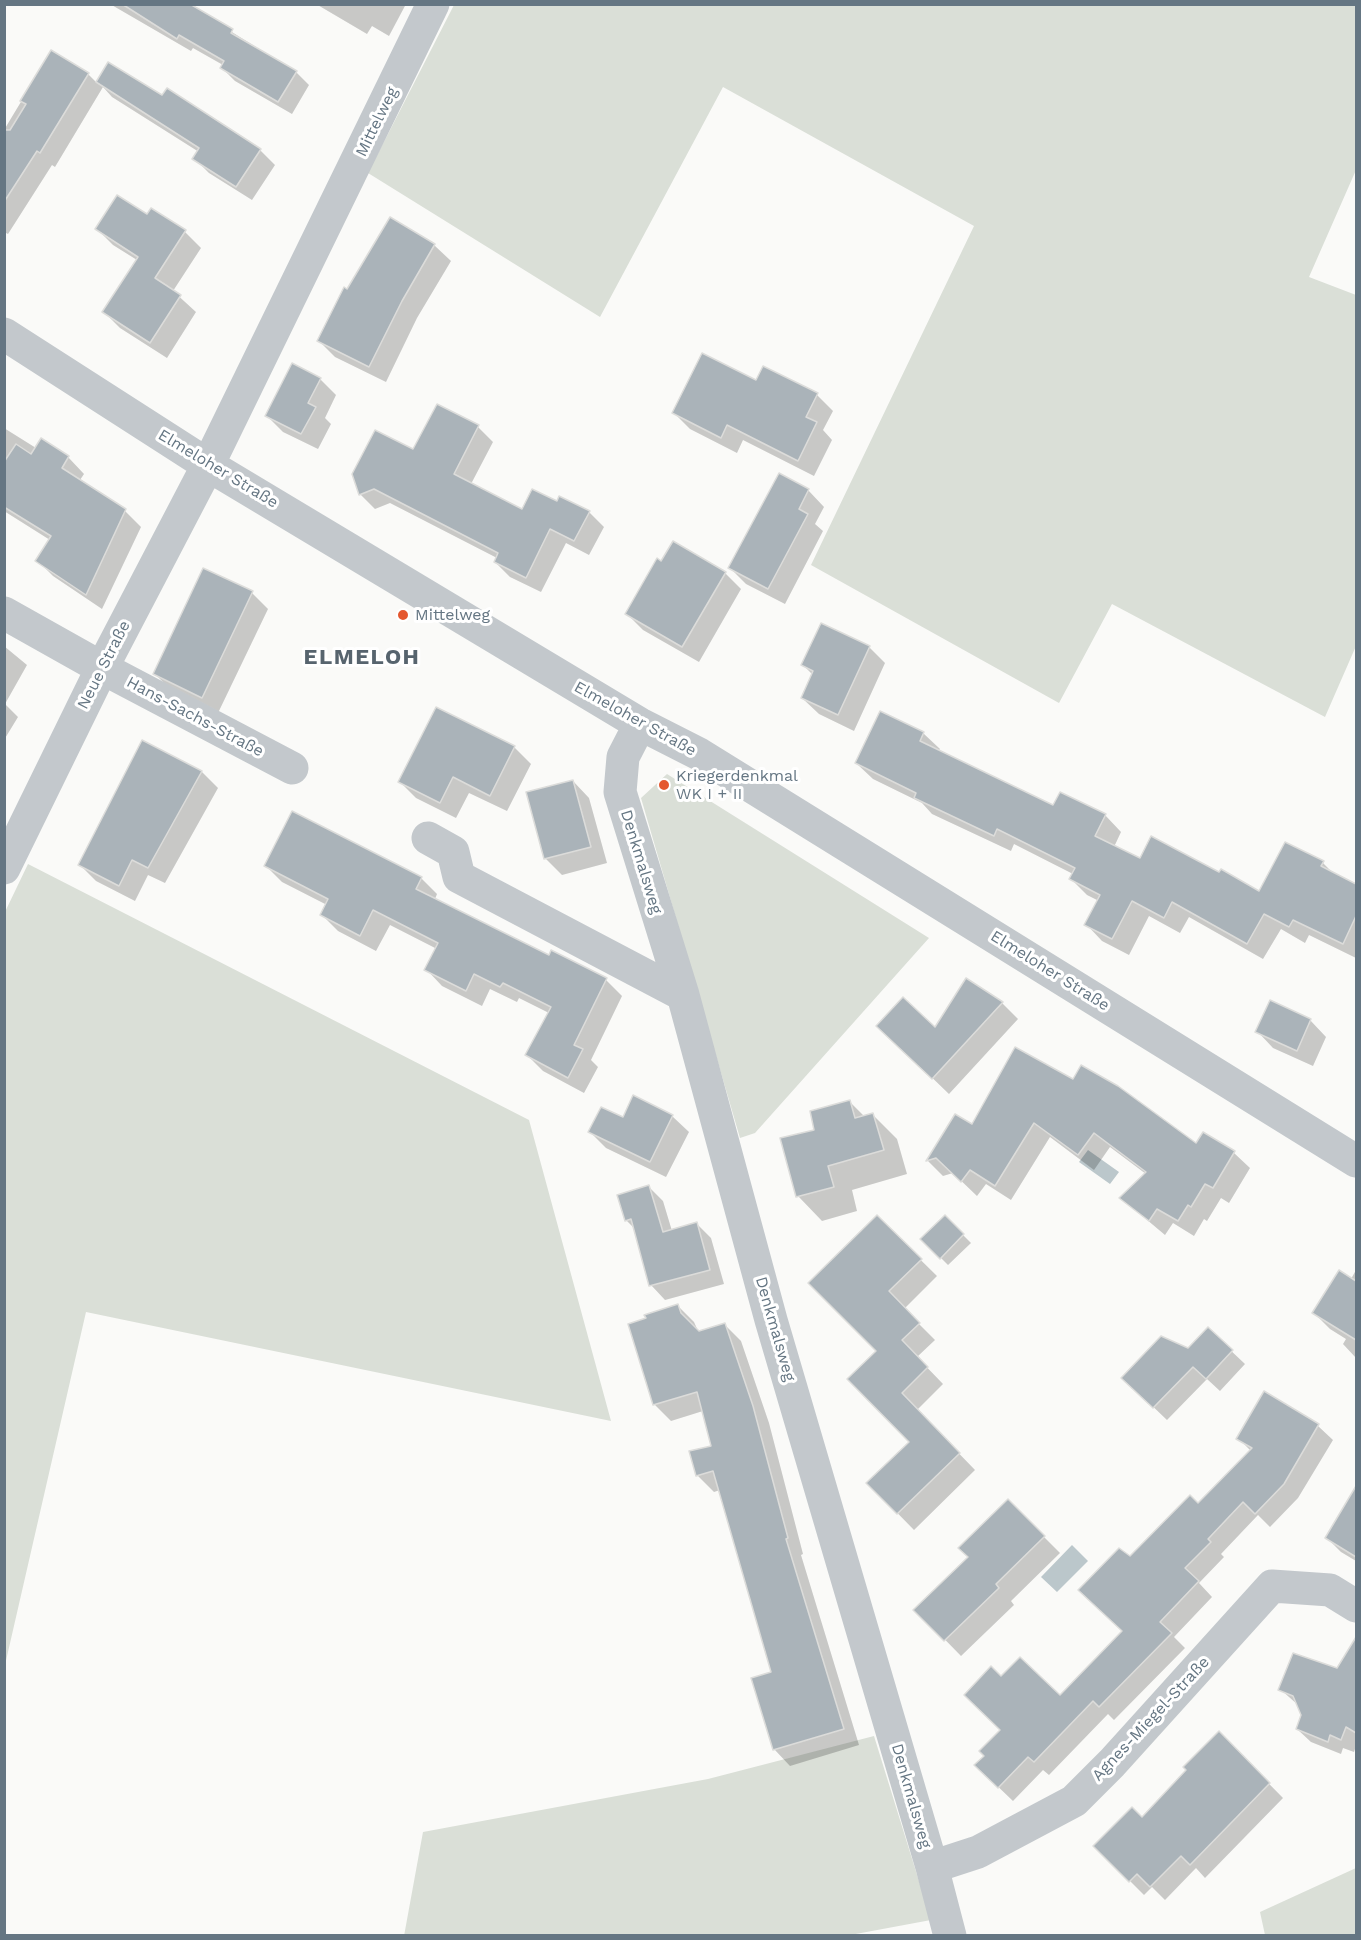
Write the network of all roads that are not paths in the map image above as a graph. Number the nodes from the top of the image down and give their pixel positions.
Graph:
1 (433, 4) edge
2 (4, 334) edge
3 (208, 465) junction
4 (4, 613) edge
5 (102, 668) junction
6 (640, 724) junction
7 (292, 768) dead end
8 (428, 838) dead end
9 (4, 868) edge
10 (683, 996) junction
11 (1356, 1161) edge
12 (1356, 1606) edge
13 (932, 1867) junction
14 (950, 1935) edge

1 - 3 street, Mittelweg
2 - 3 street, Elmeloher Straße
3 - 5 street, Neue Straße
3 - 6 street, Elmeloher Straße
4 - 5 street, Hans-Sachs-Straße
5 - 7 street, Hans-Sachs-Straße
5 - 9 street, Neue Straße
6 - 10 street, Denkmalsweg
6 - 11 street, Elmeloher Straße
8 - 10 street
10 - 13 street, Denkmalsweg
12 - 13 street, Agnes-Miegel-Straße
13 - 14 street, Denkmalsweg

